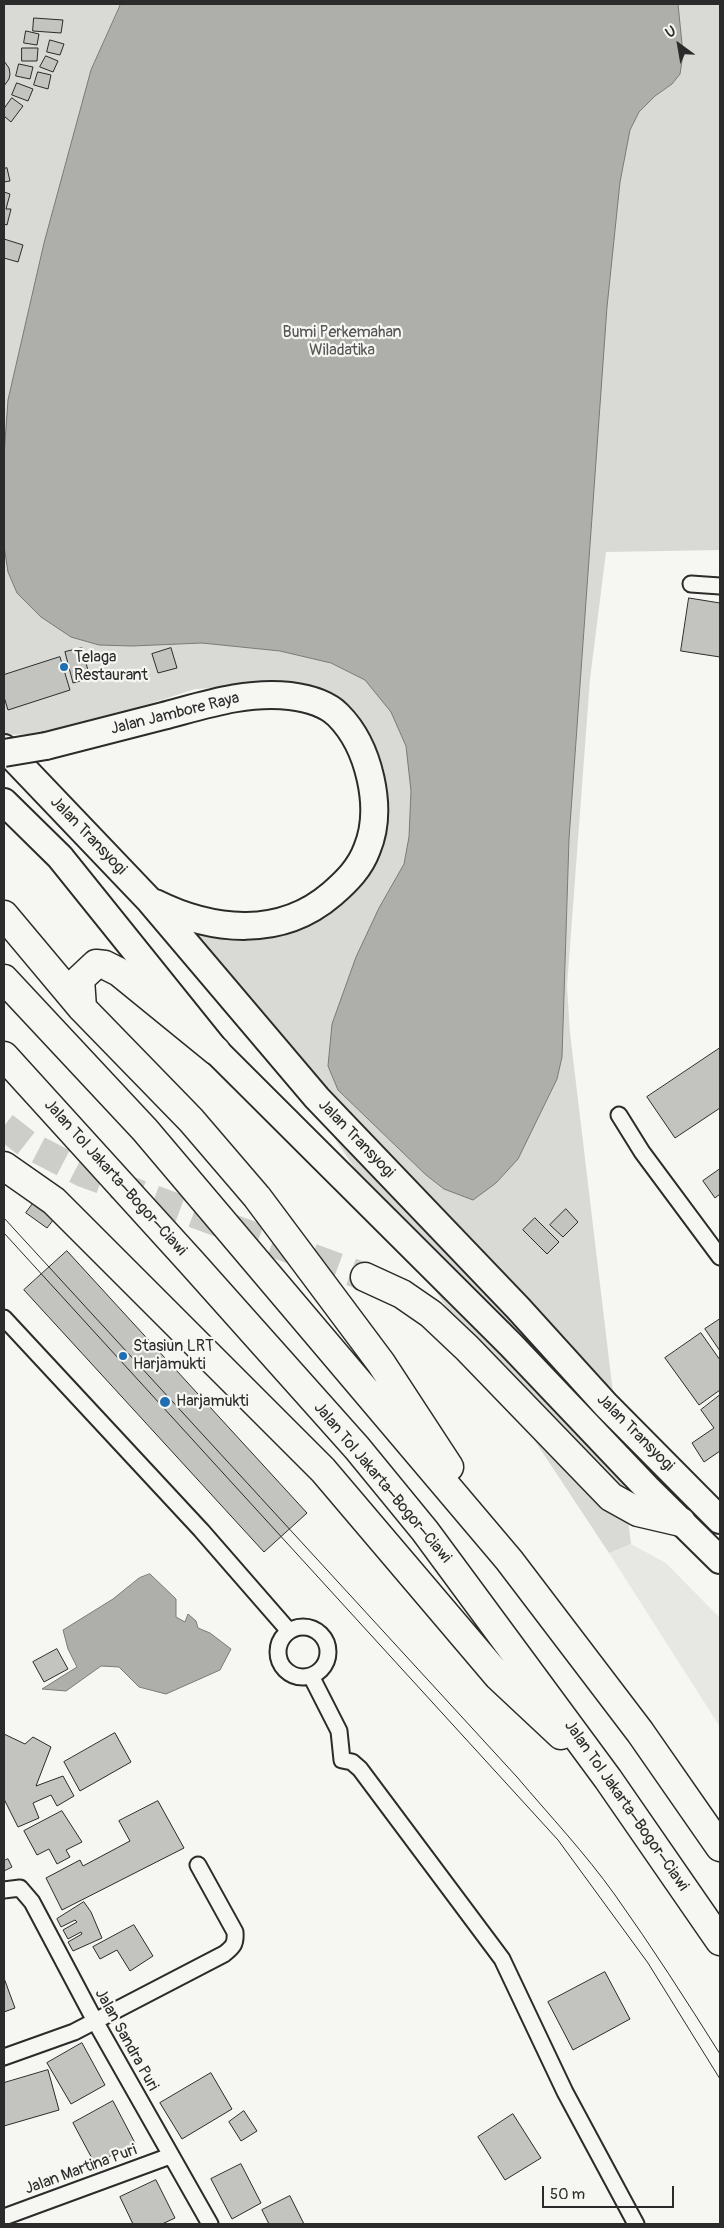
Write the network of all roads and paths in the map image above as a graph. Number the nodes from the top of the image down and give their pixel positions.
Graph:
1 (692, 584) dead end
2 (720, 586) edge
3 (4, 748) edge
4 (4, 753) edge
5 (4, 802) edge
6 (150, 901) junction
7 (4, 915) edge
8 (4, 979) edge
9 (82, 1008) junction
10 (216, 1051) junction
11 (4, 1056) edge
12 (619, 1115) dead end
13 (4, 1166) edge
14 (720, 1257) edge
15 (365, 1277) tunnel mouth
16 (4, 1318) edge
17 (531, 1324) junction
18 (510, 1345) junction
19 (720, 1520) edge
20 (681, 1522) junction
21 (509, 1560) junction
22 (720, 1560) edge
23 (288, 1631) junction
24 (311, 1676) junction
25 (608, 1778) junction
26 (720, 1847) edge
27 (198, 1865) dead end
28 (4, 1890) edge
29 (720, 1942) edge
30 (95, 2021) junction
31 (4, 2057) edge
32 (170, 2156) junction
33 (4, 2217) edge
34 (210, 2224) edge
35 (636, 2224) edge

1 - 2 street
3 - 6 highway, Jalan Transyogi
4 - 6 highway, Jalan Jambore Raya, bridge
5 - 10 highway, Jalan Transyogi
6 - 17 highway, Jalan Transyogi
7 - 9 highway
8 - 21 highway
9 - 10 highway
9 - 21 highway
10 - 18 highway, Jalan Transyogi
11 - 25 highway, Jalan Tol Jakarta–Bogor–Ciawi
12 - 14 street
13 - 25 highway
15 - 20 highway
16 - 23 street
17 - 18 highway
17 - 19 highway, Jalan Transyogi
18 - 20 highway, Jalan Transyogi
20 - 22 highway, Jalan Transyogi
21 - 26 highway
23 - 24 street
23 - 24 street
24 - 35 street
25 - 29 highway, Jalan Tol Jakarta–Bogor–Ciawi
27 - 30 street
28 - 30 street, Jalan Sandra Puri
30 - 31 street
30 - 32 street, Jalan Sandra Puri
32 - 33 street, Jalan Martina Puri
32 - 34 street, Jalan Sandra Puri

